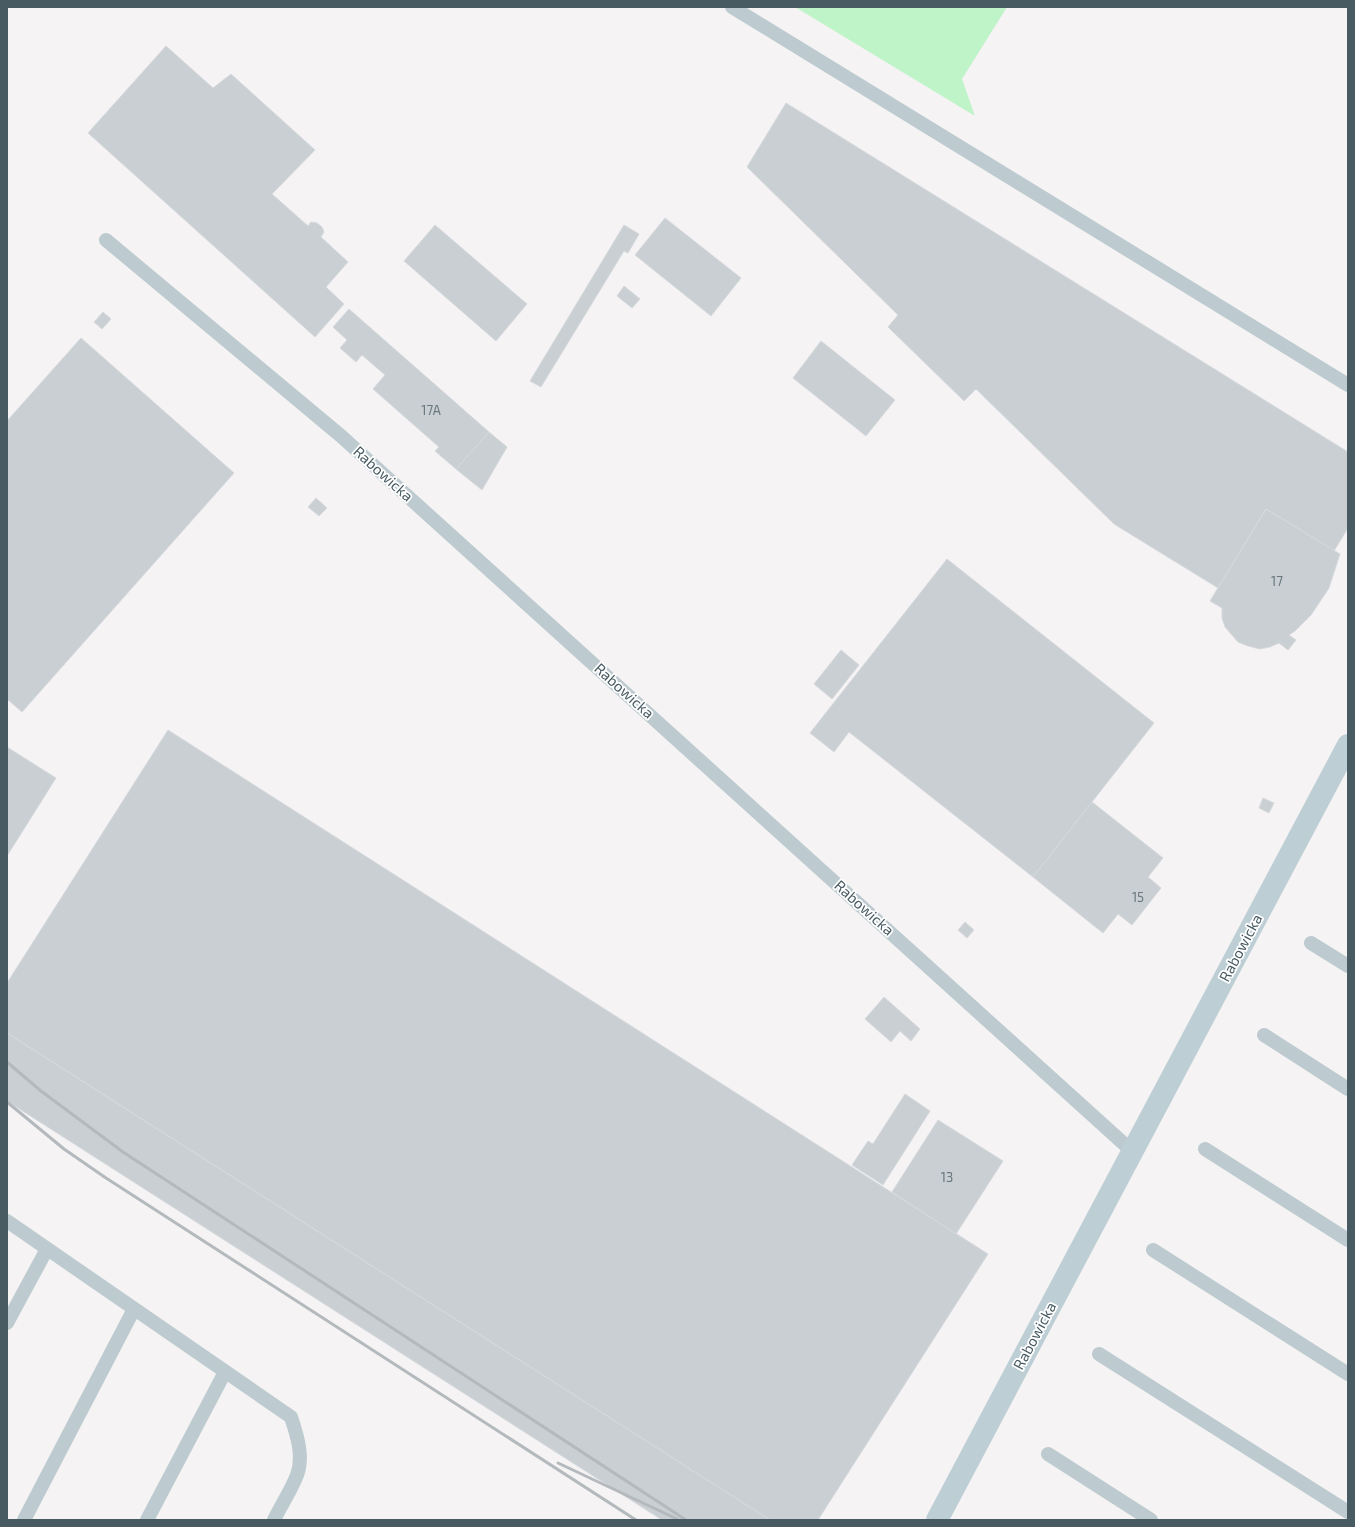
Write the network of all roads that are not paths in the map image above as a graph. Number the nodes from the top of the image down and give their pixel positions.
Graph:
1 (732, 7) edge
2 (106, 240) dead end
3 (1348, 385) edge
4 (1348, 745) edge
5 (1311, 943) dead end
6 (1348, 966) edge
7 (1264, 1035) dead end
8 (1348, 1089) edge
9 (1205, 1149) dead end
10 (1133, 1152) junction
11 (7, 1221) edge
12 (1348, 1240) edge
13 (47, 1248) junction
14 (1153, 1250) dead end
15 (134, 1309) junction
16 (7, 1323) edge
17 (1099, 1354) dead end
18 (225, 1372) junction
19 (1348, 1374) edge
20 (1048, 1454) dead end
21 (1348, 1512) edge
22 (24, 1520) edge
23 (147, 1520) edge
24 (274, 1520) edge
25 (937, 1520) edge
26 (1151, 1520) edge

1 - 3 lane
2 - 10 lane, Rabowicka
4 - 10 street, Rabowicka
5 - 6 lane
7 - 8 lane
9 - 12 lane
10 - 25 street, Rabowicka
11 - 13 lane
13 - 15 lane
13 - 16 lane
14 - 19 lane
15 - 18 lane
15 - 22 lane
17 - 21 lane
18 - 23 lane
18 - 24 lane
20 - 26 lane

